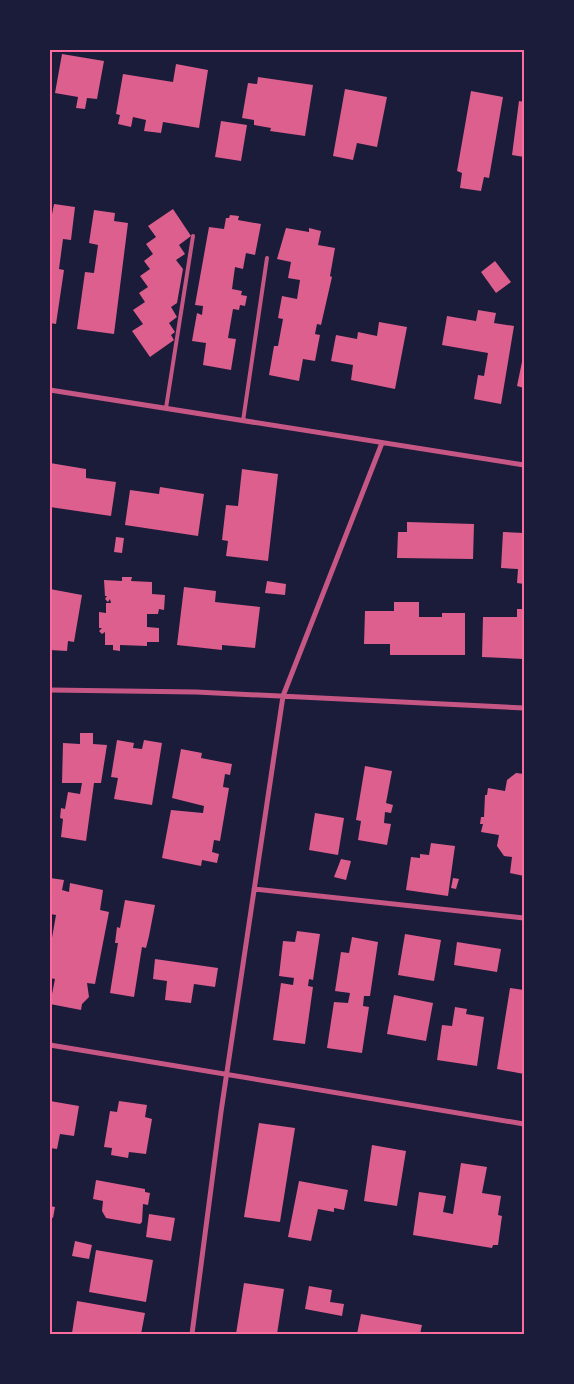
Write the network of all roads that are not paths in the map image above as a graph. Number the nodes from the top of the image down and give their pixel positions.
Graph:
1 (193, 236) dead end
2 (267, 258) dead end
3 (50, 390) edge
4 (166, 408) junction
5 (243, 422) junction
6 (382, 443) junction
7 (524, 465) edge
8 (50, 690) edge
9 (283, 696) junction
10 (524, 708) edge
11 (254, 889) junction
12 (524, 918) edge
13 (50, 1045) edge
14 (227, 1076) junction
15 (524, 1124) edge
16 (192, 1334) edge

1 - 4 lane
2 - 5 lane
3 - 4 street
4 - 5 street
5 - 6 street
6 - 7 street
6 - 9 street
8 - 9 street
9 - 10 street
9 - 11 street
11 - 12 street
11 - 14 street
13 - 14 street
14 - 15 street
14 - 16 street

